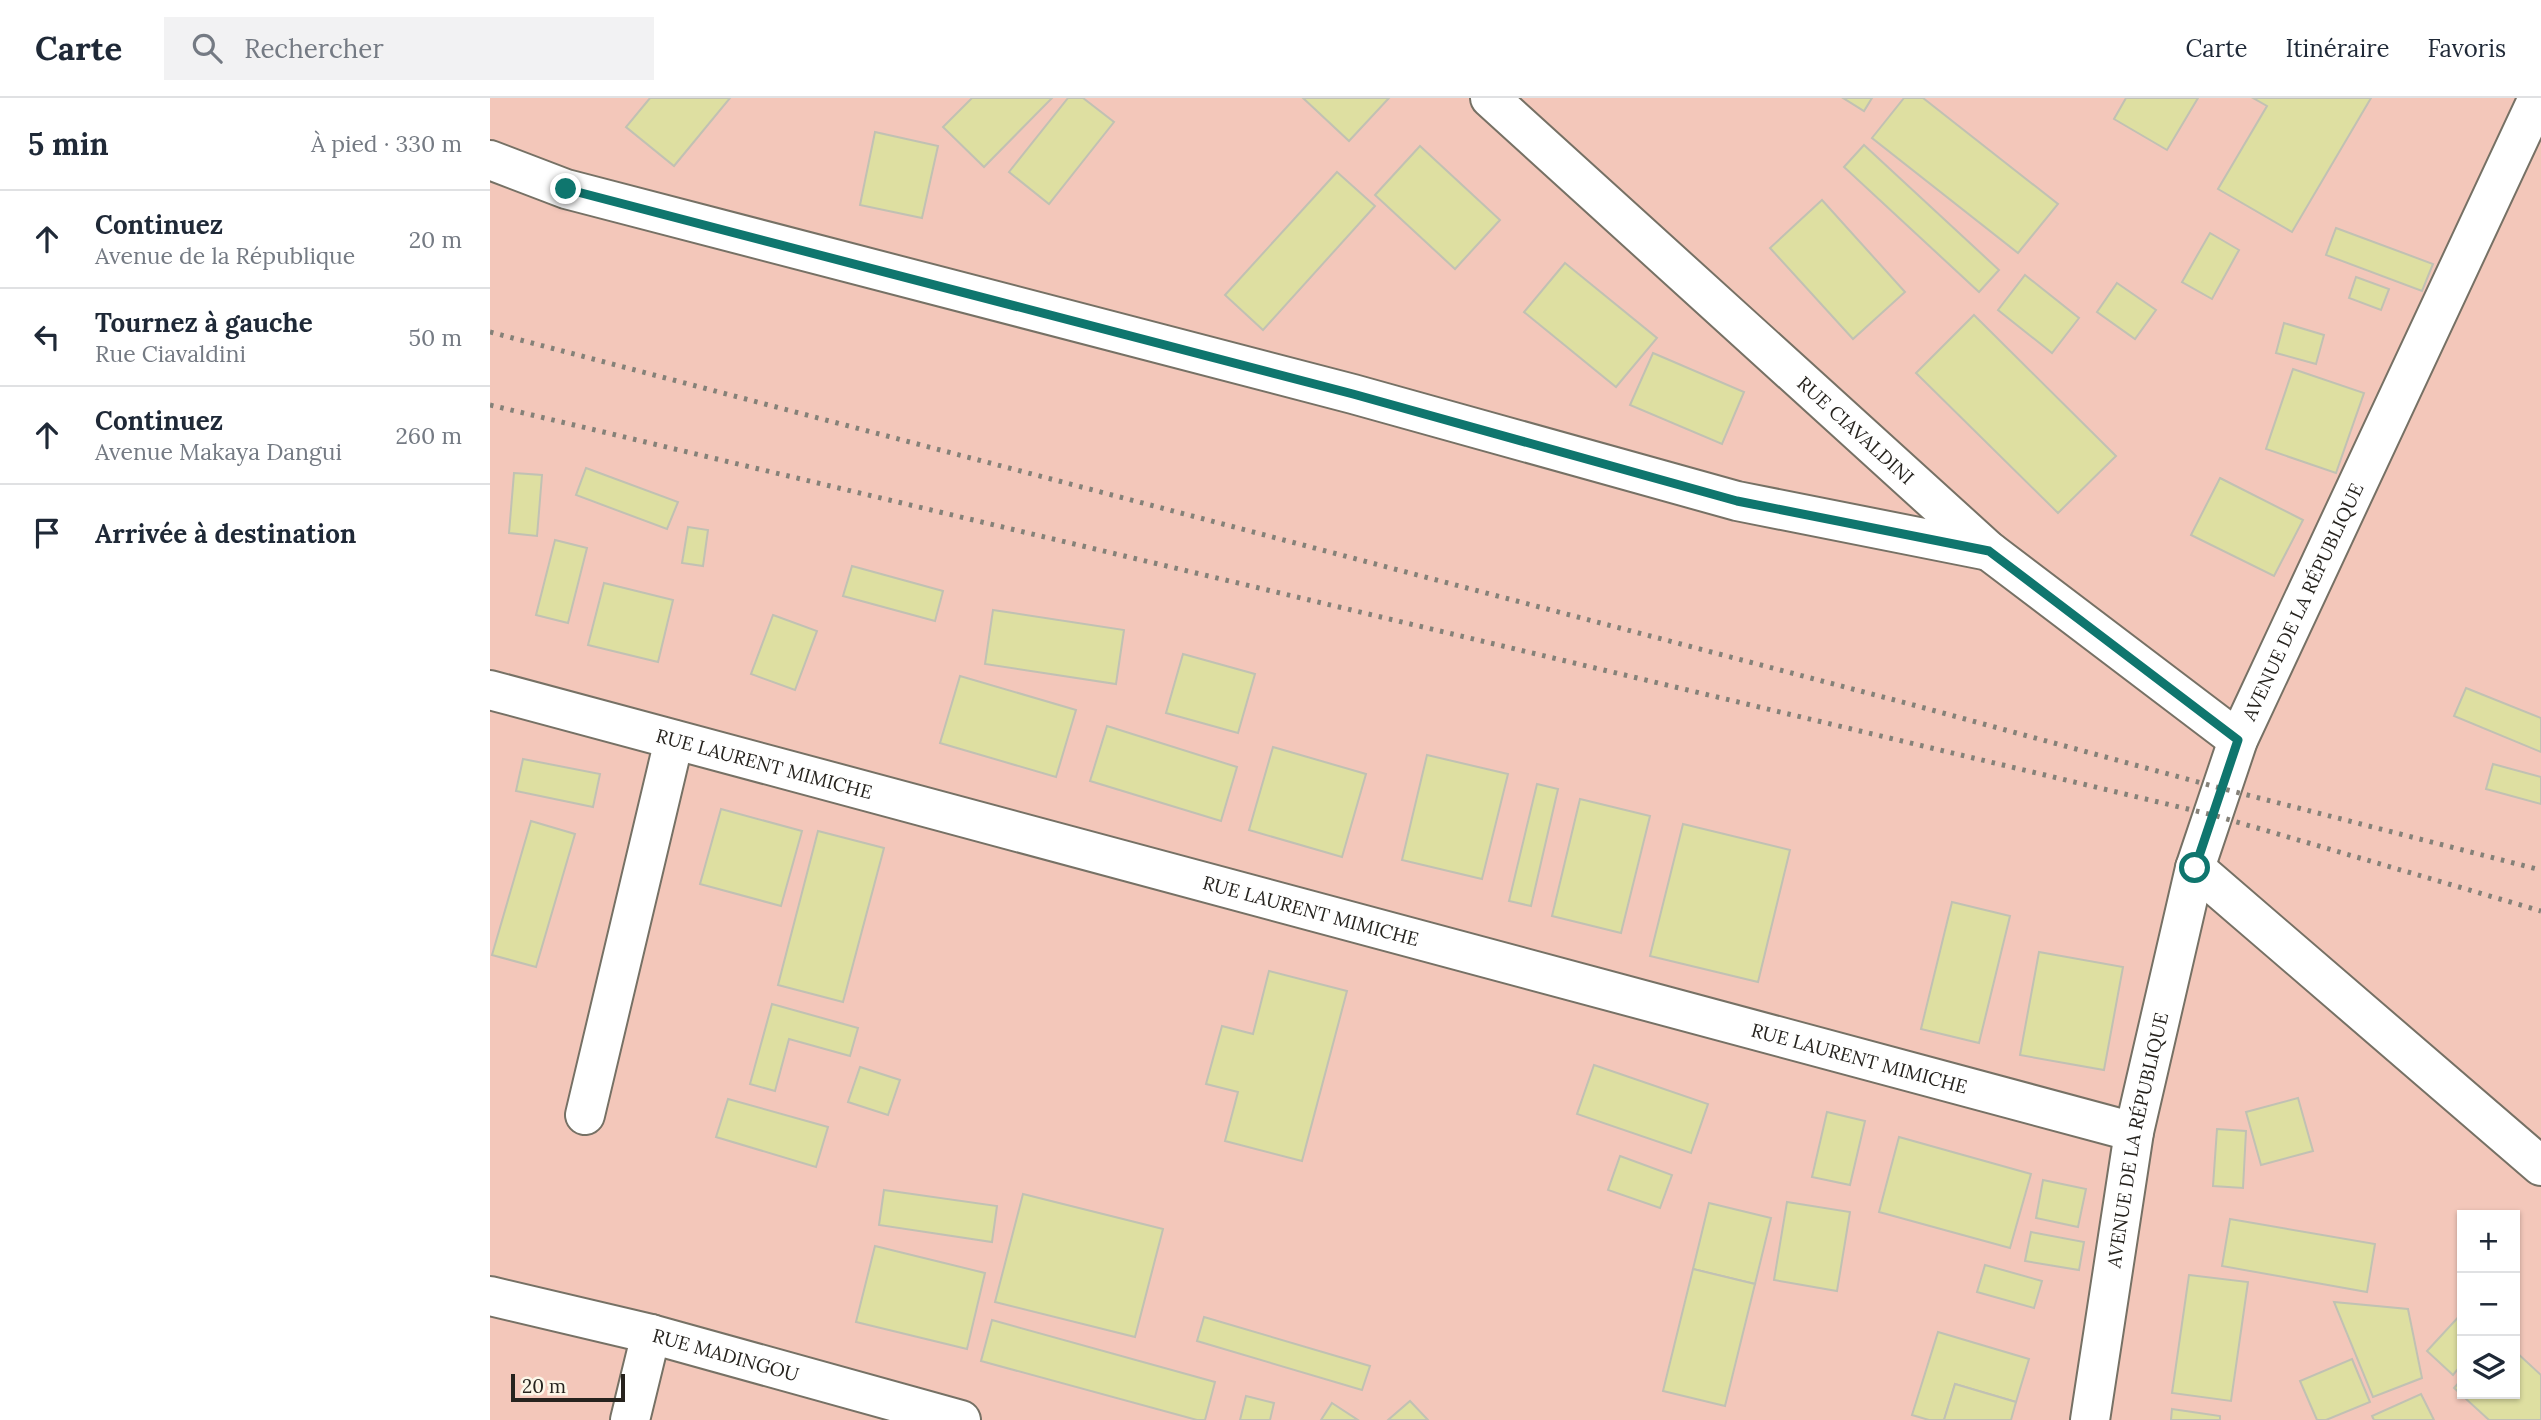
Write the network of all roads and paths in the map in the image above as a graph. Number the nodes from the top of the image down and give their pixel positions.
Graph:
1 (1490, 98) edge
2 (2538, 98) edge
3 (490, 160) edge
4 (1989, 551) junction
5 (490, 690) edge
6 (674, 740) junction
7 (2238, 740) junction
8 (2195, 868) junction
9 (585, 1115) dead end
10 (2134, 1132) junction
11 (2541, 1166) edge
12 (490, 1296) edge
13 (651, 1334) junction
14 (630, 1420) edge
15 (961, 1420) edge
16 (2090, 1420) edge

1 - 4 street, RUE CIAVALDINI
2 - 7 street, AVENUE DE LA RÉPUBLIQUE
3 - 4 street
4 - 7 street, RUE CIAVALDINI
5 - 6 street, RUE LAURENT MIMICHE
6 - 9 street
6 - 10 street, RUE LAURENT MIMICHE
7 - 8 street, AVENUE DE LA RÉPUBLIQUE
8 - 10 street, AVENUE DE LA RÉPUBLIQUE
8 - 11 street
10 - 16 street, AVENUE DE LA RÉPUBLIQUE
12 - 13 street, RUE MADINGOU
13 - 14 street
13 - 15 street, RUE MADINGOU

